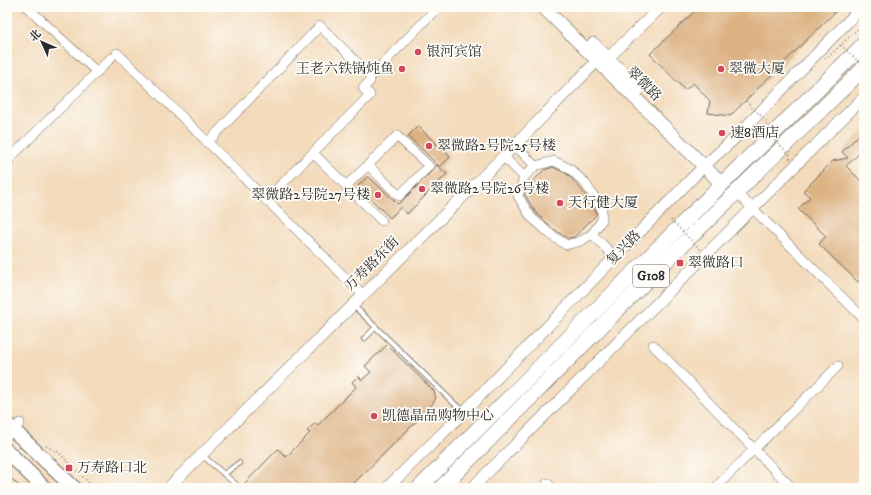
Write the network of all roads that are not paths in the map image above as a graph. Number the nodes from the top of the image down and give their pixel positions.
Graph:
1 (27, 7) edge
2 (438, 7) edge
3 (543, 7) edge
4 (556, 7) edge
5 (660, 7) edge
6 (862, 7) edge
7 (864, 44) edge
8 (603, 59) junction
9 (864, 68) edge
10 (97, 72) junction
11 (370, 81) dead end
12 (864, 97) edge
13 (207, 143) junction
14 (515, 145) junction
15 (313, 153) junction
16 (503, 156) junction
17 (7, 161) edge
18 (708, 163) junction
19 (368, 165) junction
20 (535, 166) junction
21 (524, 177) junction
22 (726, 181) junction
23 (346, 186) junction
24 (736, 192) junction
25 (266, 200) junction
26 (752, 207) junction
27 (382, 221) dead end
28 (592, 234) junction
29 (615, 257) junction
30 (363, 295) junction
31 (353, 305) junction
32 (864, 319) edge
33 (376, 327) junction
34 (364, 339) dead end
35 (653, 345) dead end
36 (838, 366) dead end
37 (463, 412) junction
38 (11, 430) edge
39 (754, 450) junction
40 (7, 451) edge
41 (202, 455) junction
42 (239, 463) dead end
43 (224, 474) junction
44 (44, 488) edge
45 (66, 488) edge
46 (74, 488) edge
47 (168, 488) edge
48 (240, 488) edge
49 (387, 488) edge
50 (420, 488) edge
51 (441, 488) edge
52 (472, 488) edge
53 (715, 488) edge
54 (792, 488) edge

1 - 10 street
2 - 13 street
3 - 8 main road, 翠微路
4 - 8 main road, 翠微路
5 - 8 street, 万寿路东街
6 - 18 street, 复兴路
7 - 22 highway, 复兴路 / G108
8 - 14 street, 万寿路东街
8 - 18 main road, 翠微路
9 - 24 highway, G108
10 - 13 street
10 - 17 street
11 - 15 street
12 - 26 street
13 - 25 street
14 - 16 street, 万寿路东街
14 - 20 street
15 - 23 street
15 - 25 street
16 - 21 street
16 - 30 street, 万寿路东街
18 - 22 main road, 翠微路
18 - 29 street, 复兴路
19 - 19 street
19 - 23 street
20 - 21 street
20 - 28 street
21 - 28 street
22 - 50 highway, 复兴路 / G108
23 - 27 street
24 - 26 street
24 - 51 highway, G108
25 - 30 street
26 - 32 street
26 - 52 street
28 - 29 street
29 - 37 street, 复兴路
30 - 31 street, 万寿路东街
31 - 33 lane
31 - 41 street, 万寿路东街
33 - 34 lane
33 - 37 lane
35 - 39 street
36 - 39 street
37 - 49 street, 复兴路
38 - 45 main road
38 - 46 main road
39 - 53 street
39 - 54 street
40 - 44 main road
41 - 43 lane
41 - 47 street, 万寿路东街
42 - 43 lane
43 - 48 lane

